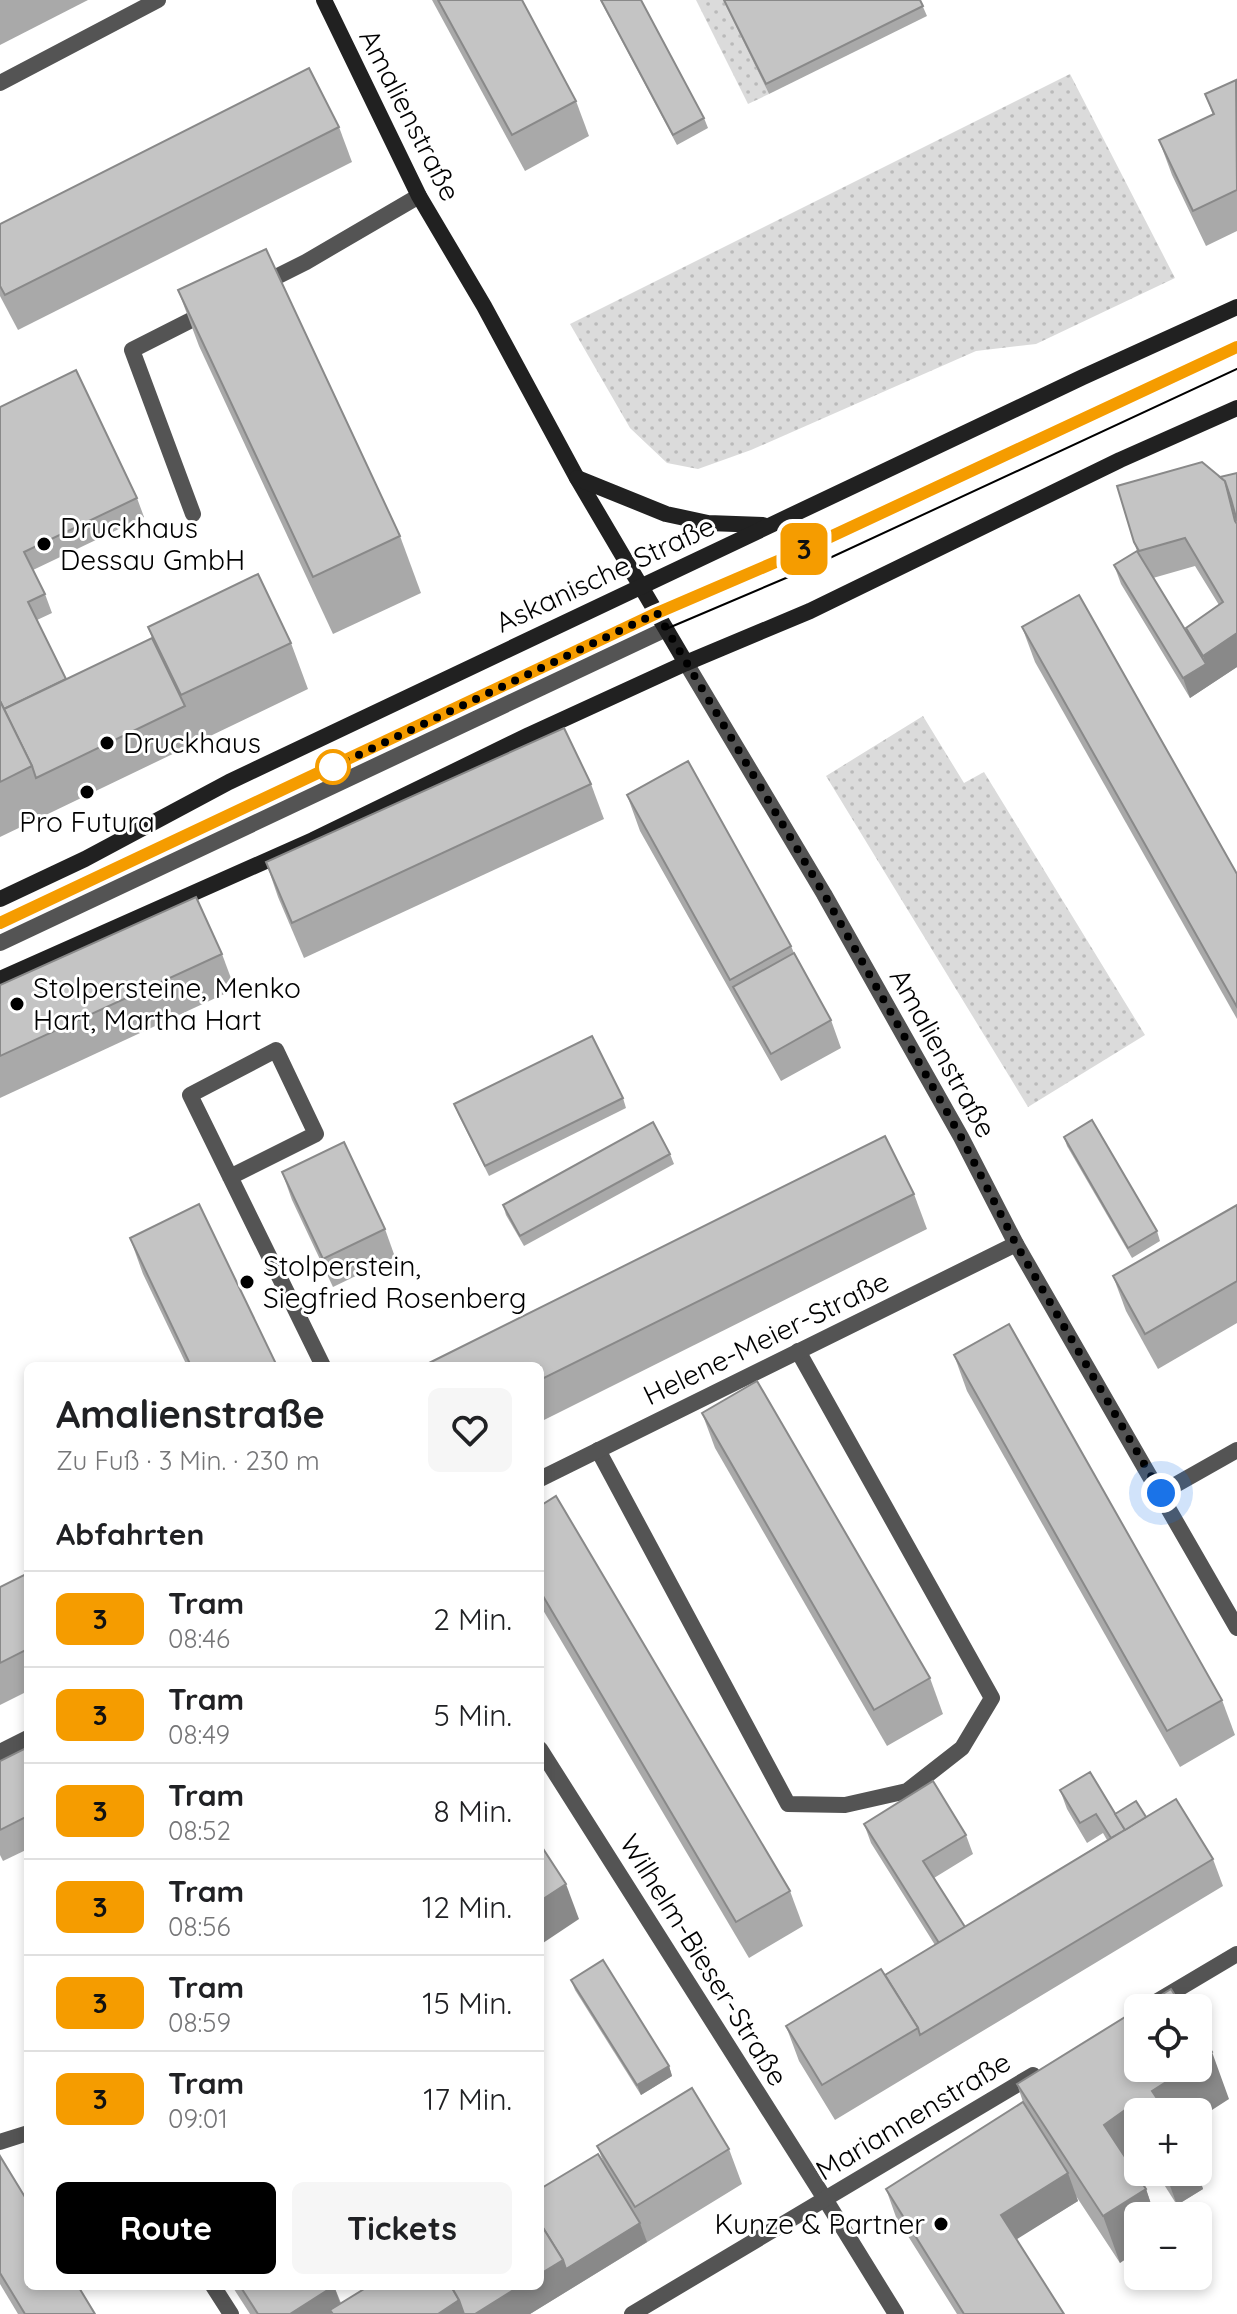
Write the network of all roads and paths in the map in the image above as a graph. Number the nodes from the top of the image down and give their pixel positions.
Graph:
1 (158, 0) edge
2 (324, 0) edge
3 (0, 83) edge
4 (419, 196) junction
5 (1237, 307) edge
6 (1237, 408) edge
7 (577, 478) junction
8 (193, 514) dead end
9 (768, 525) junction
10 (641, 586) junction
11 (657, 613) junction
12 (666, 629) junction
13 (686, 663) junction
14 (0, 899) edge
15 (0, 923) edge
16 (0, 943) edge
17 (0, 979) edge
18 (230, 1177) junction
19 (1016, 1244) junction
20 (798, 1351) junction
21 (321, 1362) edge
22 (598, 1450) junction
23 (1237, 1450) edge
24 (544, 1477) edge
25 (1161, 1493) junction
26 (1237, 1628) edge
27 (24, 1740) edge
28 (0, 1752) edge
29 (544, 1755) edge
30 (1237, 1954) edge
31 (1170, 1994) edge
32 (1043, 2069) edge
33 (24, 2134) edge
34 (0, 2142) edge
35 (825, 2199) junction
36 (216, 2290) edge
37 (231, 2314) edge
38 (632, 2314) edge
39 (896, 2314) edge

1 - 3 street
2 - 4 main road, Amalienstraße
4 - 7 main road, Amalienstraße
4 - 8 street
5 - 9 main road, Askanische Straße
6 - 13 main road
7 - 9 main road
7 - 10 main road, Amalienstraße
9 - 10 main road, Askanische Straße
10 - 11 main road, Amalienstraße
10 - 14 main road, Askanische Straße
11 - 12 main road, Amalienstraße
11 - 15 street
12 - 13 main road, Amalienstraße
12 - 16 street
13 - 17 main road
13 - 19 street, Amalienstraße
18 - 18 street
18 - 21 street
19 - 20 street, Helene-Meier-Straße
19 - 25 street, Amalienstraße
20 - 22 street, Helene-Meier-Straße
20 - 22 street
22 - 24 street, Helene-Meier-Straße
23 - 25 street
25 - 26 street, Amalienstraße
27 - 28 street
29 - 35 street, Wilhelm-Bieser-Straße
30 - 31 street
32 - 35 street, Mariannenstraße
33 - 34 street
35 - 38 street, Mariannenstraße
35 - 39 street, Wilhelm-Bieser-Straße
36 - 37 street

